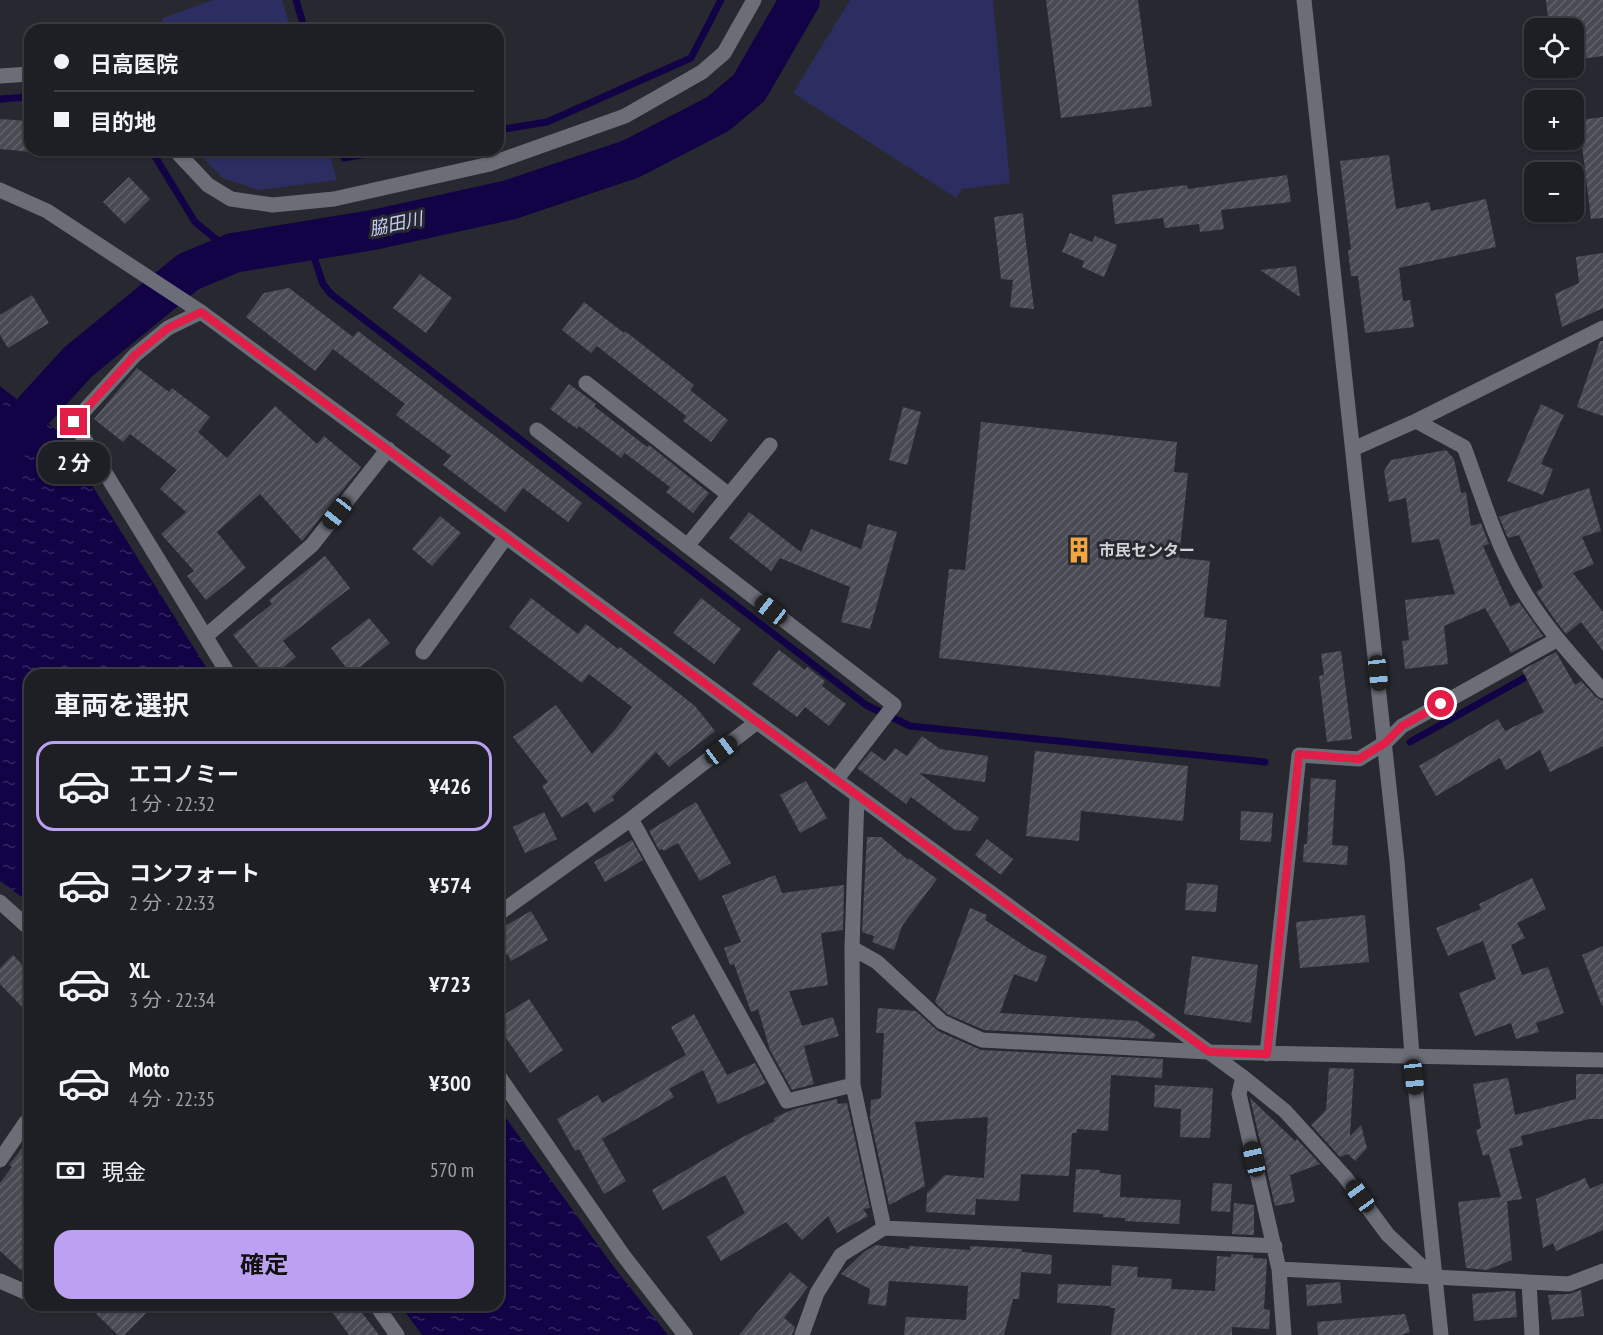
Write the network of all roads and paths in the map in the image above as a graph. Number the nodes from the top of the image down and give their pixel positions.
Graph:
1 (754, 0) edge
2 (1304, 0) edge
3 (24, 74) edge
4 (0, 76) edge
5 (181, 156) edge
6 (0, 190) edge
7 (201, 312) junction
8 (1603, 328) edge
9 (586, 383) dead end
10 (1416, 421) junction
11 (537, 430) dead end
12 (770, 445) dead end
13 (387, 449) junction
14 (1353, 449) junction
15 (729, 495) junction
16 (506, 537) junction
17 (687, 546) junction
18 (206, 636) junction
19 (1558, 639) junction
20 (423, 652) dead end
21 (225, 669) edge
22 (1603, 692) edge
23 (757, 722) junction
24 (1385, 743) junction
25 (836, 780) junction
26 (857, 795) junction
27 (631, 819) junction
28 (0, 902) edge
29 (504, 910) edge
30 (24, 924) edge
31 (852, 948) junction
32 (1209, 1052) junction
33 (1267, 1054) junction
34 (1412, 1055) junction
35 (1603, 1060) edge
36 (1243, 1077) junction
37 (504, 1084) edge
38 (852, 1085) junction
39 (24, 1125) edge
40 (0, 1160) edge
41 (885, 1228) junction
42 (1275, 1246) junction
43 (1279, 1269) junction
44 (1603, 1271) edge
45 (1434, 1278) junction
46 (0, 1281) edge
47 (1529, 1282) junction
48 (24, 1291) edge
49 (380, 1311) edge
50 (397, 1335) edge
51 (685, 1335) edge
52 (802, 1335) edge
53 (1284, 1335) edge
54 (1441, 1335) edge
55 (1532, 1335) edge

1 - 5 street
2 - 14 street
3 - 4 street
6 - 7 street
7 - 13 street
7 - 18 street
8 - 10 street
9 - 15 street
10 - 14 street
10 - 19 street
11 - 17 street
12 - 15 street
13 - 16 street
13 - 18 street
14 - 24 street
15 - 17 street
16 - 20 street
16 - 23 street
17 - 25 street
18 - 21 street
19 - 22 street
19 - 24 street
23 - 25 street
23 - 27 street
24 - 33 street
24 - 34 street
25 - 26 street
26 - 31 street
26 - 32 street
27 - 29 street
27 - 38 street
28 - 30 street
31 - 32 street
31 - 38 street
32 - 33 street
32 - 36 street
33 - 34 street
34 - 35 street
34 - 45 street
36 - 42 street
36 - 45 street
37 - 51 street
38 - 41 street
39 - 40 street
41 - 42 street
41 - 52 street
42 - 43 street
43 - 45 street
43 - 53 street
44 - 47 street
45 - 47 street
45 - 54 street
46 - 48 street
47 - 55 street
49 - 50 street

